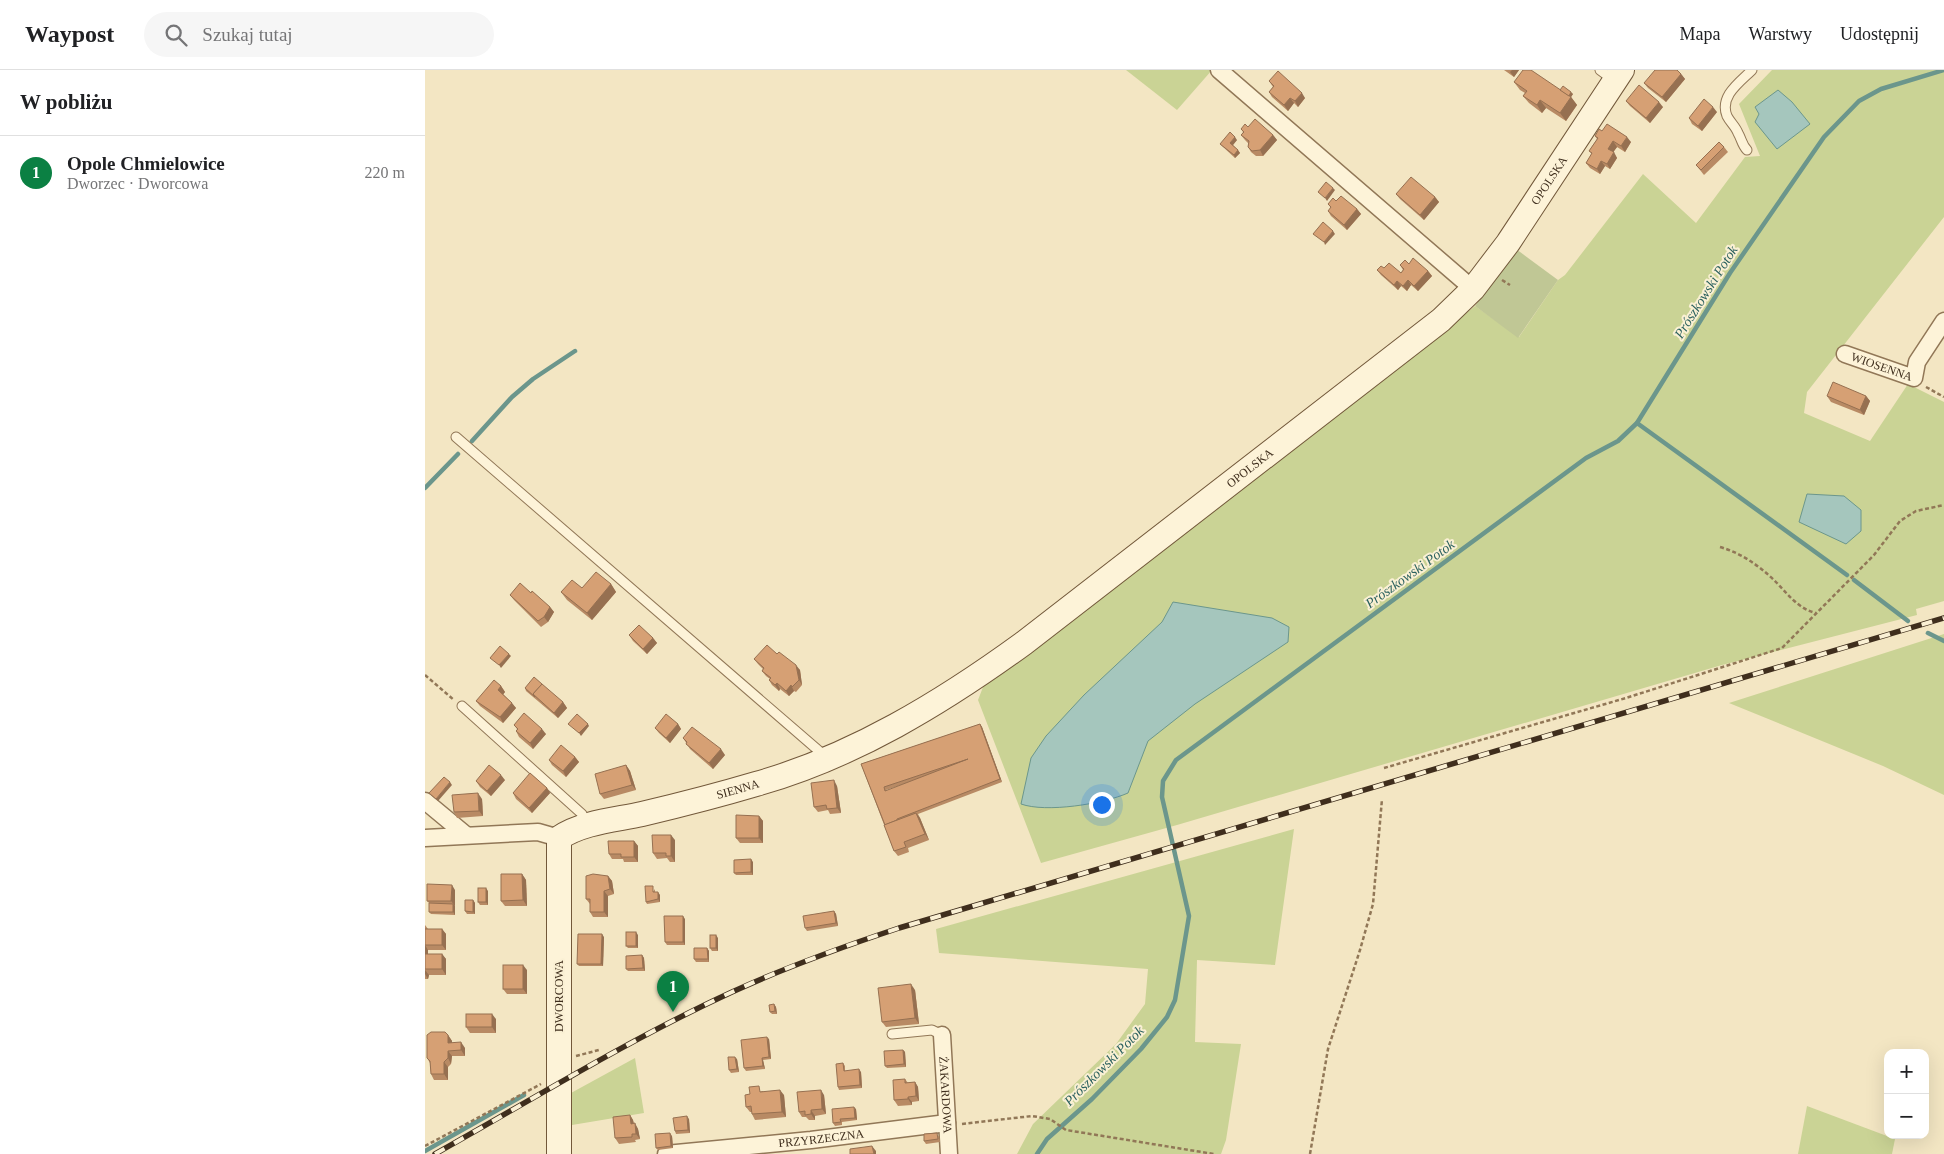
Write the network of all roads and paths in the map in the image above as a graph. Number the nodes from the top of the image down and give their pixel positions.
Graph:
1 (1219, 70) edge
2 (1752, 70) edge
3 (1612, 74) edge
4 (1747, 150) dead end
5 (1473, 290) junction
6 (1944, 321) edge
7 (1845, 354) dead end
8 (1913, 378) junction
9 (1944, 397) edge
10 (456, 437) dead end
11 (1944, 505) edge
12 (1720, 547) dead end
13 (1816, 613) junction
14 (1025, 643) joint
15 (425, 675) edge
16 (462, 706) joint
17 (827, 758) junction
18 (1384, 768) dead end
19 (1382, 799) dead end
20 (425, 801) edge
21 (587, 826) junction
22 (466, 835) junction
23 (425, 838) edge
24 (559, 838) junction
25 (892, 1034) dead end
26 (942, 1035) joint
27 (599, 1050) dead end
28 (574, 1056) dead end
29 (559, 1079) junction
30 (947, 1123) junction
31 (425, 1146) edge
32 (559, 1154) edge
33 (666, 1154) edge
34 (949, 1154) edge
35 (1214, 1154) edge
36 (1310, 1154) edge

1 - 5 street
2 - 4 lane
3 - 5 street, OPOLSKA
5 - 14 street, OPOLSKA
6 - 8 street, WIOSENNA
7 - 8 street, WIOSENNA
8 - 9 path
10 - 17 lane
11 - 13 path
12 - 13 path
13 - 18 path
14 - 17 street, SIENNA
15 - 16 path
16 - 21 lane
17 - 21 street, SIENNA
19 - 36 path
20 - 22 street
21 - 24 street, SIENNA
22 - 23 street
22 - 24 street
24 - 29 street, DWORCOWA
25 - 26 lane
26 - 30 street, ŻAKARDOWA
27 - 28 path
29 - 31 path
29 - 32 street, DWORCOWA
30 - 33 street, PRZYRZECZNA
30 - 34 street, ŻAKARDOWA
30 - 35 path

